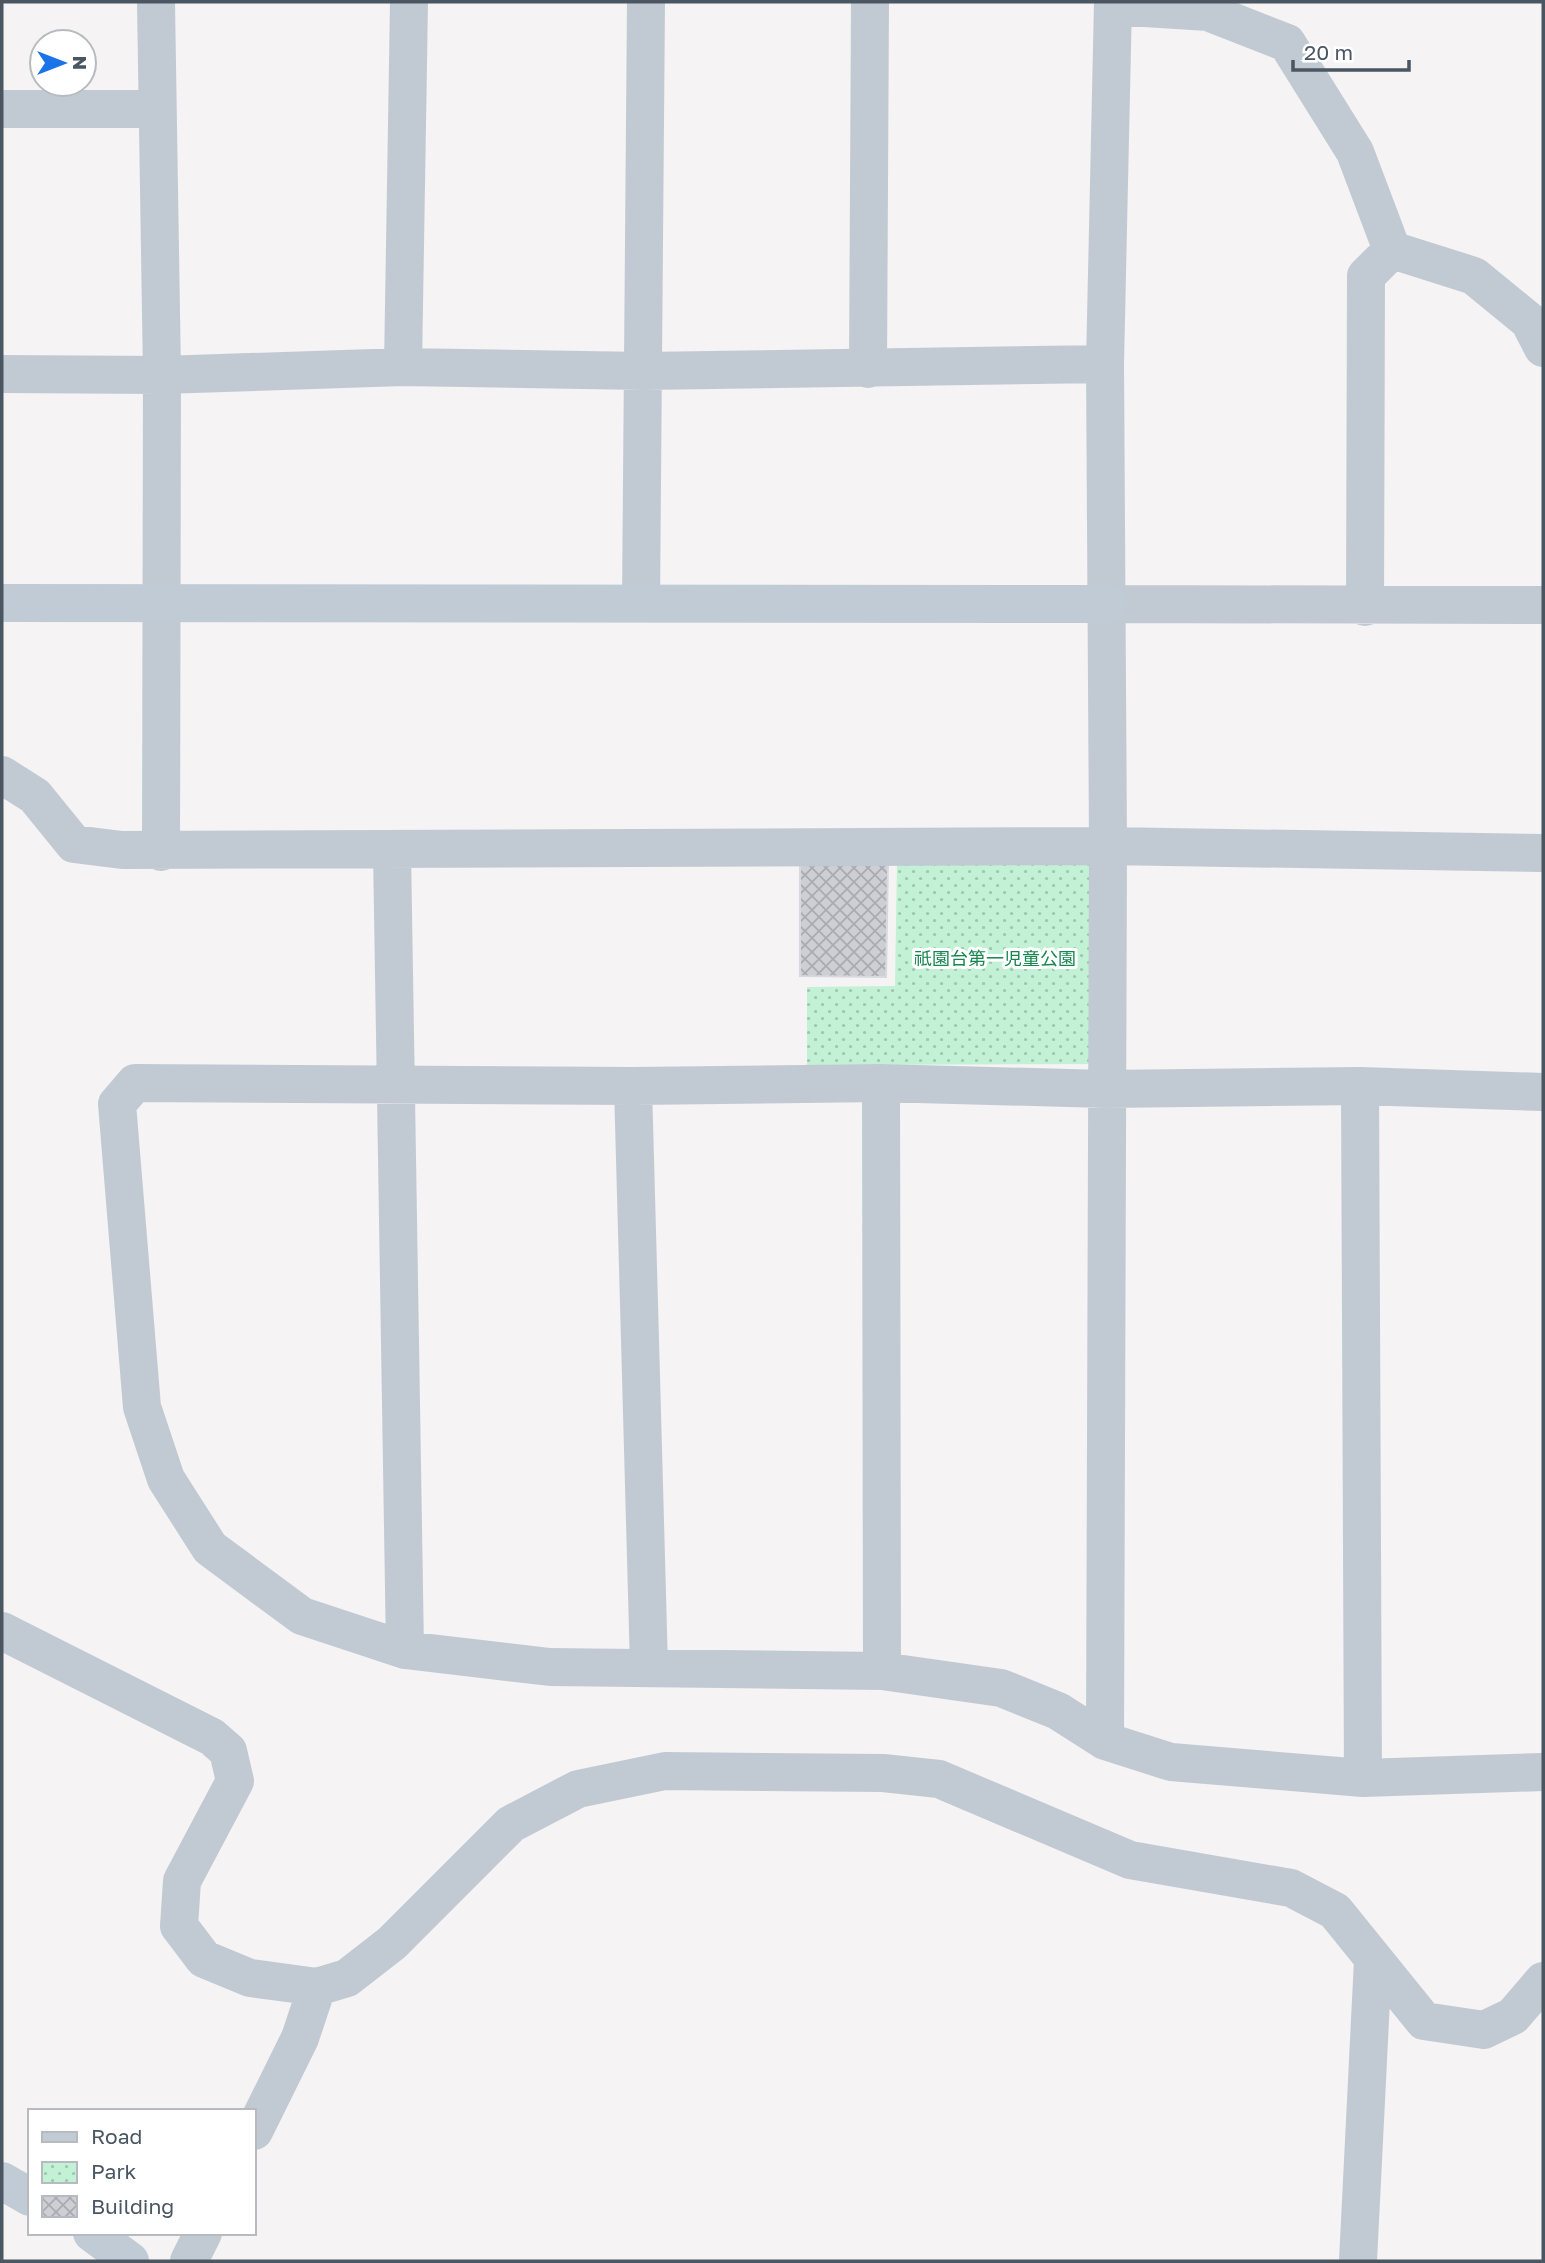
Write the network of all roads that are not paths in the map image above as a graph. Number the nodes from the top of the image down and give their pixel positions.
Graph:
1 (156, 2) edge
2 (409, 2) edge
3 (646, 2) edge
4 (870, 2) edge
5 (1113, 4) edge
6 (2, 109) edge
7 (156, 110) junction
8 (1392, 250) junction
9 (1543, 348) edge
10 (1105, 364) junction
11 (403, 367) junction
12 (868, 369) junction
13 (643, 371) junction
14 (2, 373) edge
15 (162, 375) junction
16 (160, 602) junction
17 (641, 602) junction
18 (2, 603) edge
19 (1108, 604) junction
20 (1543, 605) edge
21 (1365, 607) junction
22 (2, 775) edge
23 (1108, 846) junction
24 (392, 850) junction
25 (161, 852) junction
26 (1543, 853) edge
27 (881, 1083) junction
28 (397, 1084) junction
29 (633, 1087) junction
30 (1360, 1087) junction
31 (1105, 1089) junction
32 (1543, 1092) edge
33 (2, 1631) edge
34 (405, 1650) junction
35 (649, 1667) junction
36 (882, 1671) junction
37 (1105, 1741) junction
38 (1543, 1772) edge
39 (1363, 1778) junction
40 (1373, 1960) junction
41 (1543, 1981) edge
42 (317, 1987) junction
43 (256, 2127) edge
44 (2, 2181) edge
45 (28, 2196) edge
46 (95, 2235) edge
47 (202, 2235) edge
48 (130, 2261) edge
49 (189, 2261) edge
50 (1359, 2261) edge

1 - 7 street
2 - 11 street
3 - 13 street
4 - 12 street
5 - 8 street
5 - 10 street
6 - 7 street
7 - 15 street
8 - 9 street
8 - 21 street
10 - 12 street
10 - 19 street
11 - 13 street
11 - 15 street
12 - 13 street
13 - 17 street
14 - 15 street
15 - 16 street
16 - 17 street
16 - 18 street
16 - 25 street
17 - 19 street
19 - 21 street
19 - 23 street
20 - 21 street
22 - 25 street
23 - 24 street
23 - 26 street
23 - 31 street
24 - 25 street
24 - 28 street
27 - 29 street
27 - 31 street
27 - 36 street
28 - 29 street
28 - 34 street
28 - 34 street
29 - 35 street
30 - 31 street
30 - 32 street
30 - 39 street
31 - 37 street
33 - 42 street
34 - 35 street
35 - 36 street
36 - 37 street
37 - 39 street
38 - 39 street
40 - 41 street
40 - 42 street
40 - 50 street
42 - 43 street
44 - 45 street
46 - 48 street
47 - 49 street

